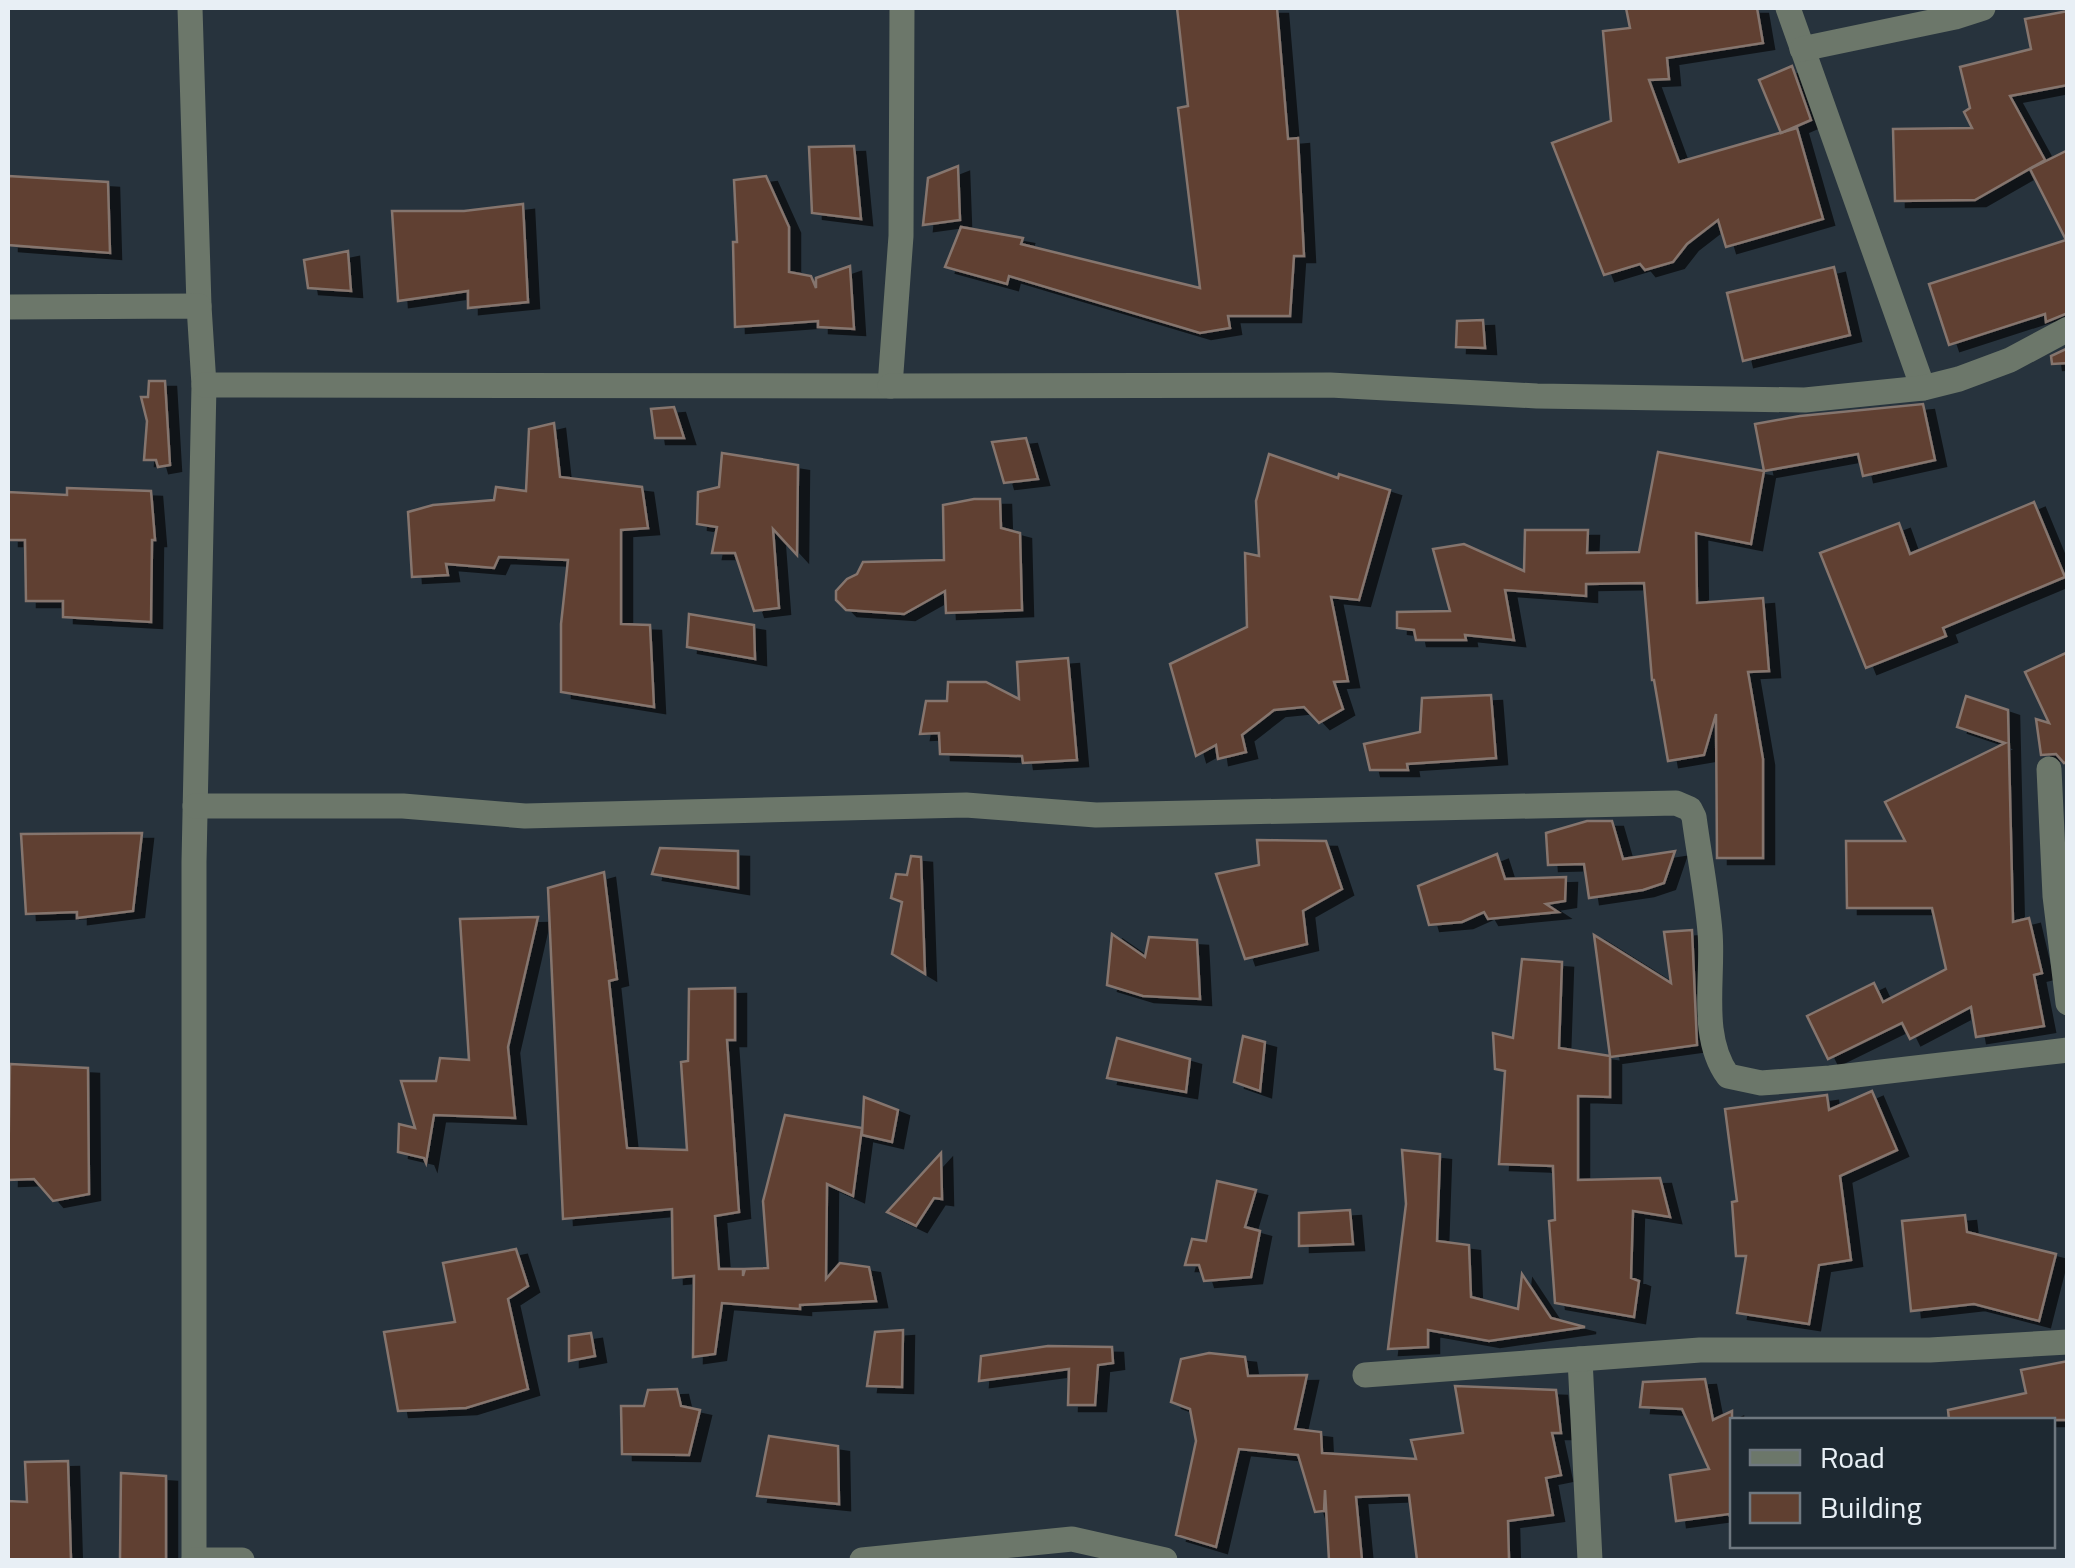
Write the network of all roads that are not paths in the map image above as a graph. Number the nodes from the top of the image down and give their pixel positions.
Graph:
1 (190, 8) edge
2 (902, 8) edge
3 (1788, 8) edge
4 (1983, 8) edge
5 (1802, 49) junction
6 (199, 306) junction
7 (8, 307) edge
8 (2068, 330) edge
9 (204, 385) junction
10 (890, 386) junction
11 (1923, 388) junction
12 (2048, 769) dead end
13 (195, 806) junction
14 (2068, 1003) edge
15 (2068, 1050) edge
16 (2068, 1342) edge
17 (1580, 1359) junction
18 (1365, 1375) dead end
19 (194, 1560) edge
20 (242, 1560) edge
21 (862, 1560) edge
22 (1165, 1560) edge
23 (1590, 1560) edge

1 - 6 street
2 - 10 street
3 - 5 street
4 - 5 street
5 - 11 street
6 - 7 street
6 - 9 street
8 - 11 street
9 - 10 street
9 - 13 street
10 - 11 street
12 - 14 street
13 - 15 street
13 - 19 street
16 - 17 street
17 - 18 street
17 - 23 street
19 - 20 street
21 - 22 street

